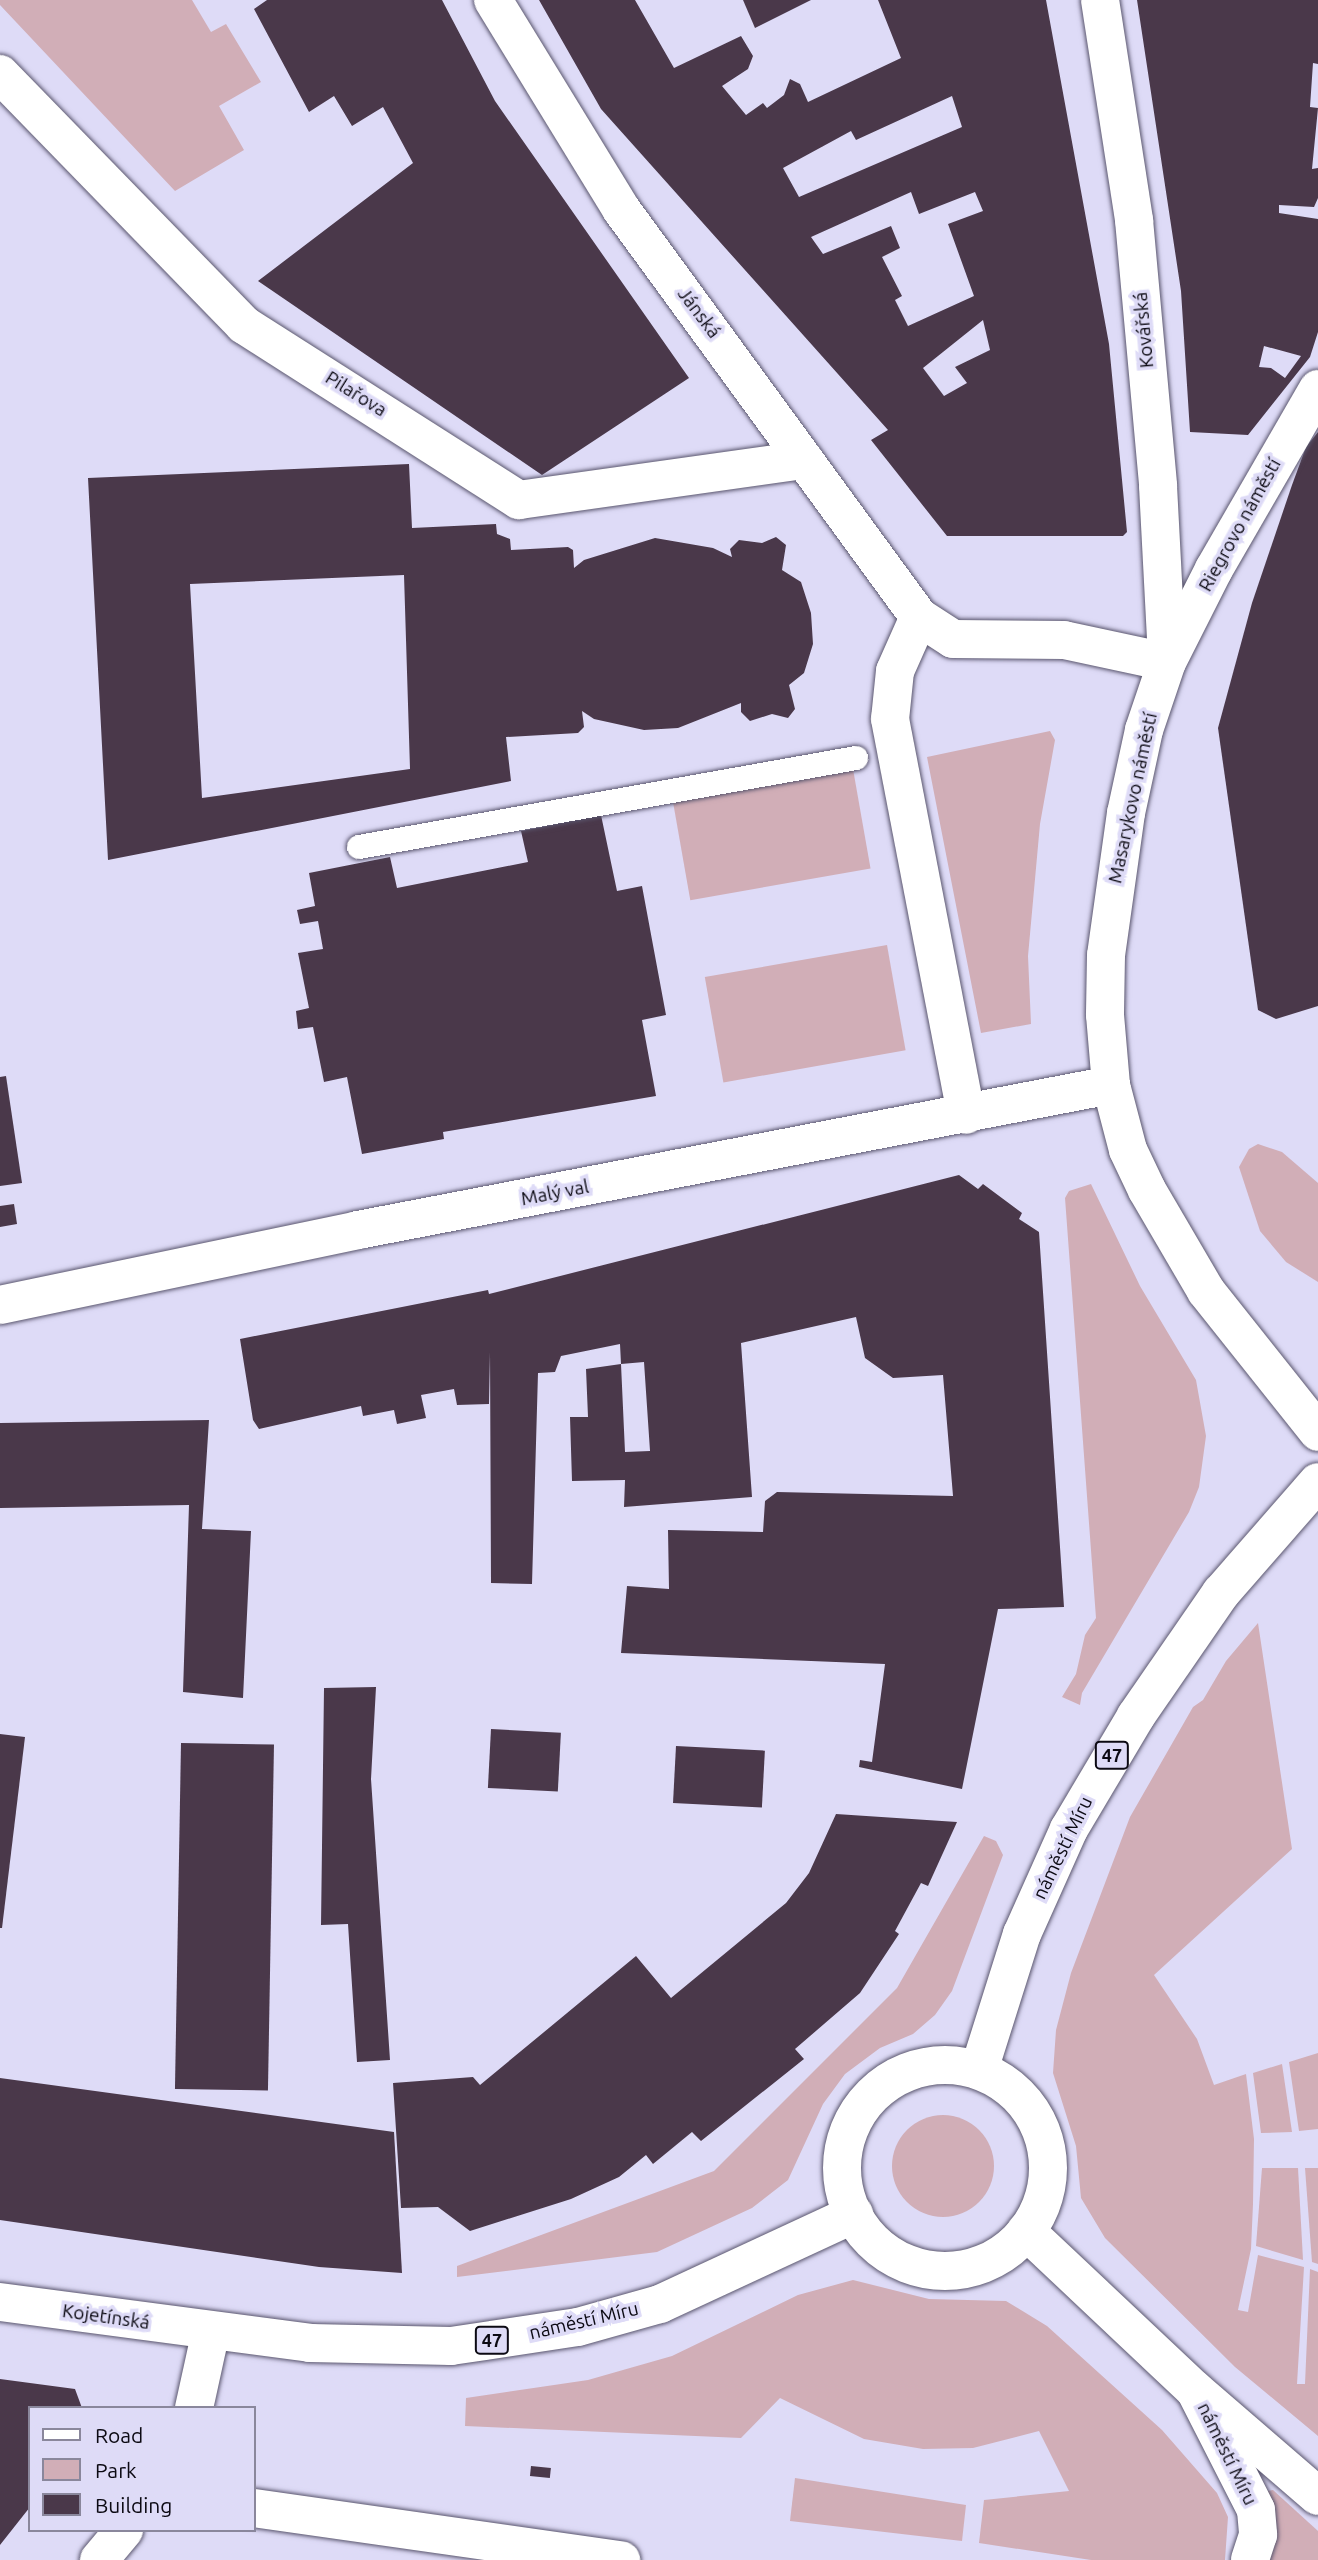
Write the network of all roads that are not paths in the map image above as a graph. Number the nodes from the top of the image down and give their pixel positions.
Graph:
1 (493, 0) edge
2 (1100, 0) edge
3 (0, 74) edge
4 (1318, 389) edge
5 (804, 460) junction
6 (919, 617) junction
7 (1167, 662) junction
8 (856, 758) dead end
9 (359, 847) dead end
10 (1111, 1085) junction
11 (966, 1115) junction
12 (0, 1305) edge
13 (1318, 1432) edge
14 (1318, 1482) edge
15 (979, 2070) junction
16 (854, 2214) junction
17 (1026, 2231) junction
18 (0, 2302) edge
19 (211, 2331) junction
20 (1195, 2390) junction
21 (194, 2406) edge
22 (1318, 2496) edge
23 (256, 2508) edge
24 (122, 2532) edge
25 (99, 2560) edge
26 (621, 2560) edge
27 (1250, 2560) edge

1 - 5 street, Jánská
2 - 7 street, Kovářská
3 - 5 street, Pilařova
4 - 7 street, Riegrovo náměstí
5 - 6 street, Jánská
6 - 7 street
6 - 11 street
7 - 10 street, Masarykovo náměstí
8 - 9 lane
10 - 11 street, Malý val
10 - 13 street, Masarykovo náměstí
11 - 12 street, Malý val
14 - 15 street, náměstí Míru / 47
15 - 16 street
15 - 17 street
16 - 17 street
16 - 19 street, náměstí Míru / 47
17 - 20 street, náměstí Míru
18 - 19 street, Kojetínská / 47
19 - 21 street
20 - 22 street, náměstí Míru
20 - 27 street, náměstí Míru
23 - 26 street
24 - 25 street

